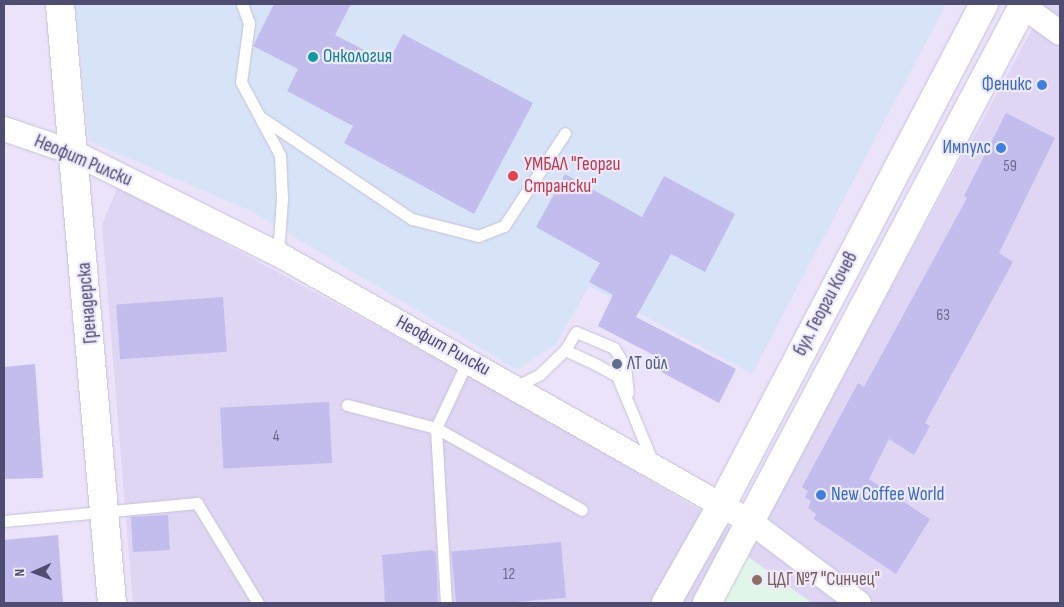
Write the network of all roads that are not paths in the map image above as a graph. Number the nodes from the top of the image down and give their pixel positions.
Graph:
1 (60, 4) edge
2 (242, 4) edge
3 (984, 4) edge
4 (1022, 4) edge
5 (1060, 33) edge
6 (262, 118) junction
7 (4, 129) edge
8 (565, 133) dead end
9 (75, 153) junction
10 (278, 254) junction
11 (565, 350) junction
12 (468, 360) junction
13 (515, 387) junction
14 (628, 399) junction
15 (347, 405) dead end
16 (436, 428) junction
17 (653, 464) junction
18 (721, 506) junction
19 (105, 509) junction
20 (582, 510) dead end
21 (4, 521) edge
22 (751, 522) junction
23 (112, 603) edge
24 (258, 603) edge
25 (446, 603) edge
26 (666, 603) edge
27 (706, 603) edge
28 (860, 603) edge

1 - 9 main road, Гренадерска
2 - 6 lane
3 - 18 main road, бул. Георги Кочев
4 - 5 street
4 - 22 main road, бул. Георги Кочев
6 - 8 lane
6 - 10 lane
7 - 9 street, Неофит Рилски
9 - 10 street, Неофит Рилски
9 - 19 main road, Гренадерска
10 - 12 street, Неофит Рилски
11 - 13 lane
11 - 14 lane
11 - 14 lane
12 - 13 street, Неофит Рилски
12 - 16 lane
13 - 17 street, Неофит Рилски
14 - 17 lane
15 - 16 lane
16 - 20 lane
16 - 25 lane
17 - 18 street, Неофит Рилски
18 - 22 street, Неофит Рилски
18 - 26 main road, бул. Георги Кочев
19 - 21 lane
19 - 23 main road, Гренадерска
19 - 24 lane
22 - 27 main road, бул. Георги Кочев
22 - 28 street, Неофит Рилски

